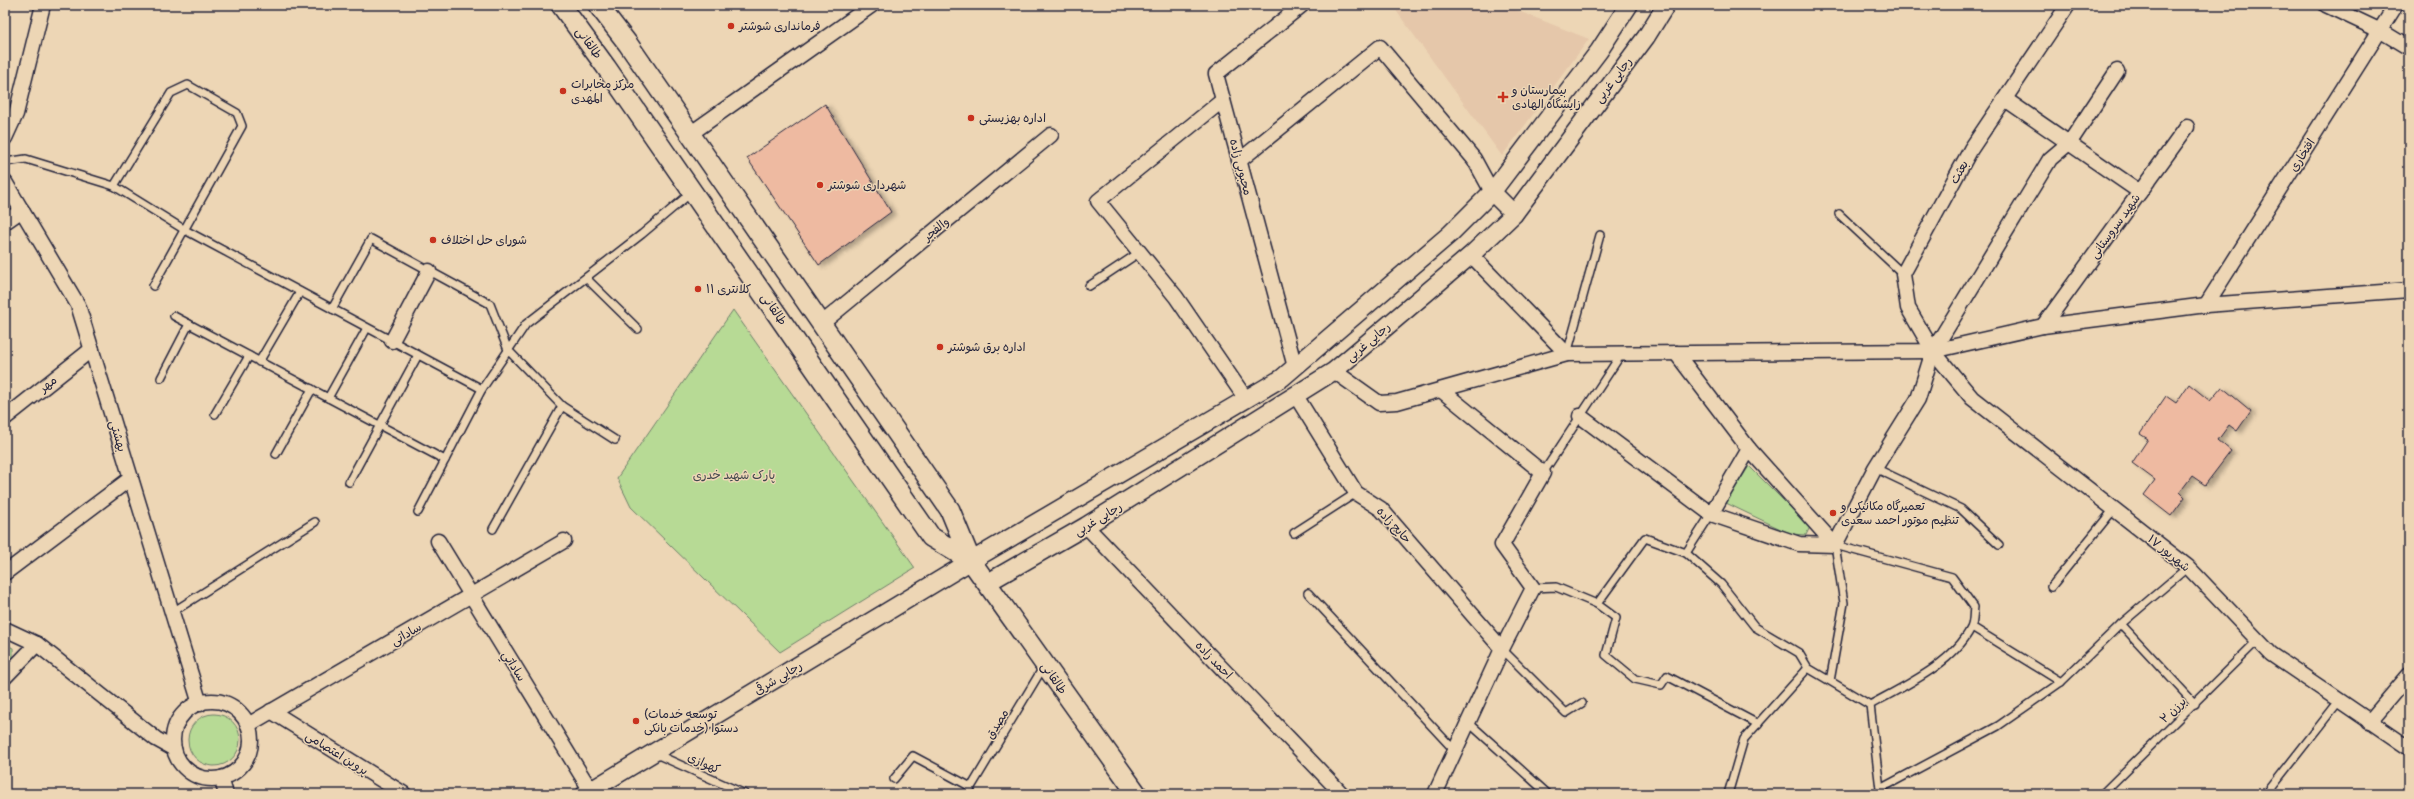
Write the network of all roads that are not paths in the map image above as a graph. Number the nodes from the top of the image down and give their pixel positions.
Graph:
1 (43, 5) edge
2 (561, 5) edge
3 (598, 5) edge
4 (872, 5) edge
5 (1302, 5) edge
6 (1629, 5) edge
7 (1666, 5) edge
8 (2068, 5) edge
9 (2326, 5) edge
10 (2396, 5) edge
11 (2381, 31) junction
12 (2409, 48) edge
13 (2118, 71) dead end
14 (2005, 99) junction
15 (1223, 100) junction
16 (2187, 126) dead end
17 (690, 134) junction
18 (1051, 135) dead end
19 (5, 138) edge
20 (2070, 142) junction
21 (1239, 161) junction
22 (5, 162) edge
23 (5, 182) edge
24 (114, 186) junction
25 (693, 192) junction
26 (1492, 192) junction
27 (2140, 192) junction
28 (22, 210) junction
29 (1514, 214) junction
30 (1839, 214) dead end
31 (5, 222) edge
32 (185, 230) junction
33 (1600, 235) dead end
34 (1140, 252) junction
35 (1471, 255) junction
36 (429, 271) junction
37 (1903, 274) junction
38 (586, 278) junction
39 (153, 286) dead end
40 (1089, 286) dead end
41 (2409, 290) edge
42 (300, 292) junction
43 (2206, 305) junction
44 (332, 309) junction
45 (174, 316) dead end
46 (189, 324) junction
47 (821, 324) junction
48 (2043, 326) junction
49 (367, 328) junction
50 (638, 329) dead end
51 (392, 341) junction
52 (92, 349) junction
53 (508, 350) junction
54 (1933, 351) junction
55 (1622, 353) junction
56 (1676, 353) junction
57 (1566, 354) junction
58 (418, 355) junction
59 (249, 356) junction
60 (259, 362) junction
61 (1295, 367) junction
62 (1334, 371) junction
63 (161, 378) dead end
64 (312, 389) junction
65 (482, 389) junction
66 (1441, 390) junction
67 (1296, 396) junction
68 (328, 398) junction
69 (1246, 400) junction
70 (562, 406) junction
71 (215, 414) dead end
72 (1580, 416) junction
73 (5, 418) edge
74 (380, 426) junction
75 (615, 440) dead end
76 (1749, 448) junction
77 (276, 454) dead end
78 (445, 460) junction
79 (1875, 468) junction
80 (1543, 473) junction
81 (131, 478) junction
82 (349, 482) dead end
83 (1356, 493) junction
84 (2114, 509) junction
85 (418, 512) dead end
86 (1711, 514) junction
87 (315, 522) dead end
88 (1086, 526) junction
89 (493, 529) dead end
90 (1294, 533) dead end
91 (438, 541) dead end
92 (564, 541) dead end
93 (1835, 545) junction
94 (1999, 545) dead end
95 (1686, 553) junction
96 (971, 561) junction
97 (2188, 567) junction
98 (5, 573) edge
99 (987, 583) junction
100 (2051, 587) dead end
101 (1533, 588) junction
102 (1308, 593) dead end
103 (472, 597) junction
104 (1597, 604) junction
105 (171, 613) junction
106 (2121, 624) junction
107 (1972, 627) junction
108 (5, 629) edge
109 (2257, 641) junction
110 (37, 644) junction
111 (1502, 649) junction
112 (1045, 665) junction
113 (1808, 668) junction
114 (2409, 675) edge
115 (5, 677) edge
116 (1830, 681) junction
117 (2062, 682) junction
118 (2339, 701) junction
119 (1582, 703) dead end
120 (200, 704) junction
121 (2195, 704) junction
122 (1870, 705) junction
123 (271, 711) junction
124 (1468, 722) junction
125 (2369, 722) junction
126 (1758, 724) junction
127 (248, 725) junction
128 (2409, 748) edge
129 (174, 749) junction
130 (1455, 751) junction
131 (654, 753) junction
132 (221, 778) junction
133 (894, 779) dead end
134 (971, 787) junction
135 (729, 791) edge
136 (1879, 791) edge
137 (588, 792) edge
138 (2105, 793) edge
139 (226, 794) edge
140 (404, 794) edge
141 (745, 794) edge
142 (967, 794) edge
143 (1137, 794) edge
144 (1342, 794) edge
145 (1435, 794) edge
146 (1548, 794) edge
147 (1728, 794) edge
148 (2266, 794) edge

1 - 19 street
2 - 25 main road, طالقانی
3 - 17 main road, طالقانی
4 - 17 street
5 - 15 street, محبوبی زاده
6 - 26 street
7 - 29 street, رجایی غربی
8 - 14 street, بعثت
9 - 11 street
10 - 11 street, افتخاری
11 - 12 street
11 - 43 street, افتخاری
13 - 20 street
14 - 20 street
14 - 37 street, بعثت
15 - 21 street, محبوبی زاده
15 - 34 street
16 - 27 street, شهید سروستانی
17 - 47 main road, طالقانی
18 - 47 street, والفجر
20 - 27 street
20 - 54 street
21 - 26 street
21 - 61 street, محبوبی زاده
22 - 24 lane
23 - 28 street, بهشتی
24 - 32 lane
24 - 32 lane
25 - 38 lane
25 - 96 main road, طالقانی
26 - 29 street
26 - 61 street
27 - 48 street, شهید سروستانی
28 - 31 street
28 - 52 street, بهشتی
29 - 35 street, رجایی غربی
30 - 37 lane
32 - 39 lane
32 - 42 lane
33 - 57 lane
34 - 40 lane
34 - 69 street
35 - 57 street
35 - 62 street, رجایی غربی
36 - 44 lane
36 - 51 street
36 - 53 lane
37 - 54 street
38 - 50 lane
38 - 53 lane
41 - 43 street
42 - 44 lane
42 - 60 lane
43 - 48 street
44 - 49 lane
45 - 46 lane
46 - 59 lane
46 - 63 lane
47 - 96 main road, طالقانی
48 - 54 street
49 - 51 lane
49 - 68 lane
51 - 58 lane
52 - 73 street, مهر
52 - 81 street, بهشتی
53 - 65 lane
53 - 70 lane
54 - 56 street
54 - 79 street
54 - 84 street, ۱۷ شهریور
55 - 56 street
55 - 57 street
55 - 72 lane
56 - 76 street
57 - 66 street
58 - 65 lane
58 - 74 lane
59 - 60 lane
59 - 71 lane
60 - 64 lane
61 - 69 street
62 - 66 street
62 - 67 street, رجایی غربی
64 - 68 lane
64 - 77 lane
65 - 78 lane
66 - 80 street
67 - 83 street, حایج زاده
67 - 88 street, رجایی غربی
68 - 74 lane
69 - 96 street
70 - 75 lane
70 - 89 lane
72 - 80 lane
72 - 86 street
74 - 78 lane
74 - 82 lane
76 - 86 street
76 - 93 street
78 - 85 lane
79 - 93 street
79 - 94 lane
80 - 101 street
81 - 98 street
81 - 105 street, بهشتی
83 - 90 lane
83 - 111 street, حایج زاده
84 - 97 street, ۱۷ شهریور
84 - 100 lane
86 - 93 street
86 - 95 lane
87 - 105 lane
88 - 99 street, رجایی غربی
88 - 144 street, احمد زاده
91 - 103 street, ساداتي
92 - 103 street, ساداتی
93 - 107 lane
93 - 116 lane
95 - 104 lane
95 - 113 lane
96 - 99 main road, طالقانی
96 - 131 street, رجایی شرقی
97 - 106 lane
97 - 109 street, ۱۷ شهریور
99 - 112 main road, طالقانی
101 - 104 lane
101 - 111 street
102 - 130 lane
103 - 123 street, ساداتی
103 - 137 street, ساداتي
104 - 126 lane
105 - 120 street, بهشتی
106 - 117 lane
106 - 121 lane
107 - 117 lane
107 - 122 lane
108 - 110 street
109 - 118 street, ۱۷ شهریور
109 - 121 lane, برزن ۲
110 - 115 street
110 - 129 street
111 - 119 lane
111 - 124 street
112 - 134 lane, مصدق
112 - 143 main road, طالقانی
113 - 116 lane
113 - 126 lane
114 - 125 street
116 - 122 lane
117 - 136 lane
118 - 125 street, ۱۷ شهریور
118 - 148 lane
120 - 127 street
120 - 129 street
121 - 138 lane, برزن ۲
122 - 136 lane
123 - 127 street, ساداتی
123 - 140 street, پروین اعتصامی
124 - 130 street
124 - 146 lane
125 - 128 street, ۱۷ شهریور
126 - 147 lane
127 - 132 street
129 - 132 street
130 - 145 street
131 - 135 lane, کهوازی
131 - 137 street, رجایی شرقی
132 - 139 street
133 - 134 lane
134 - 142 lane, مصدق
135 - 141 lane, کهوازی

